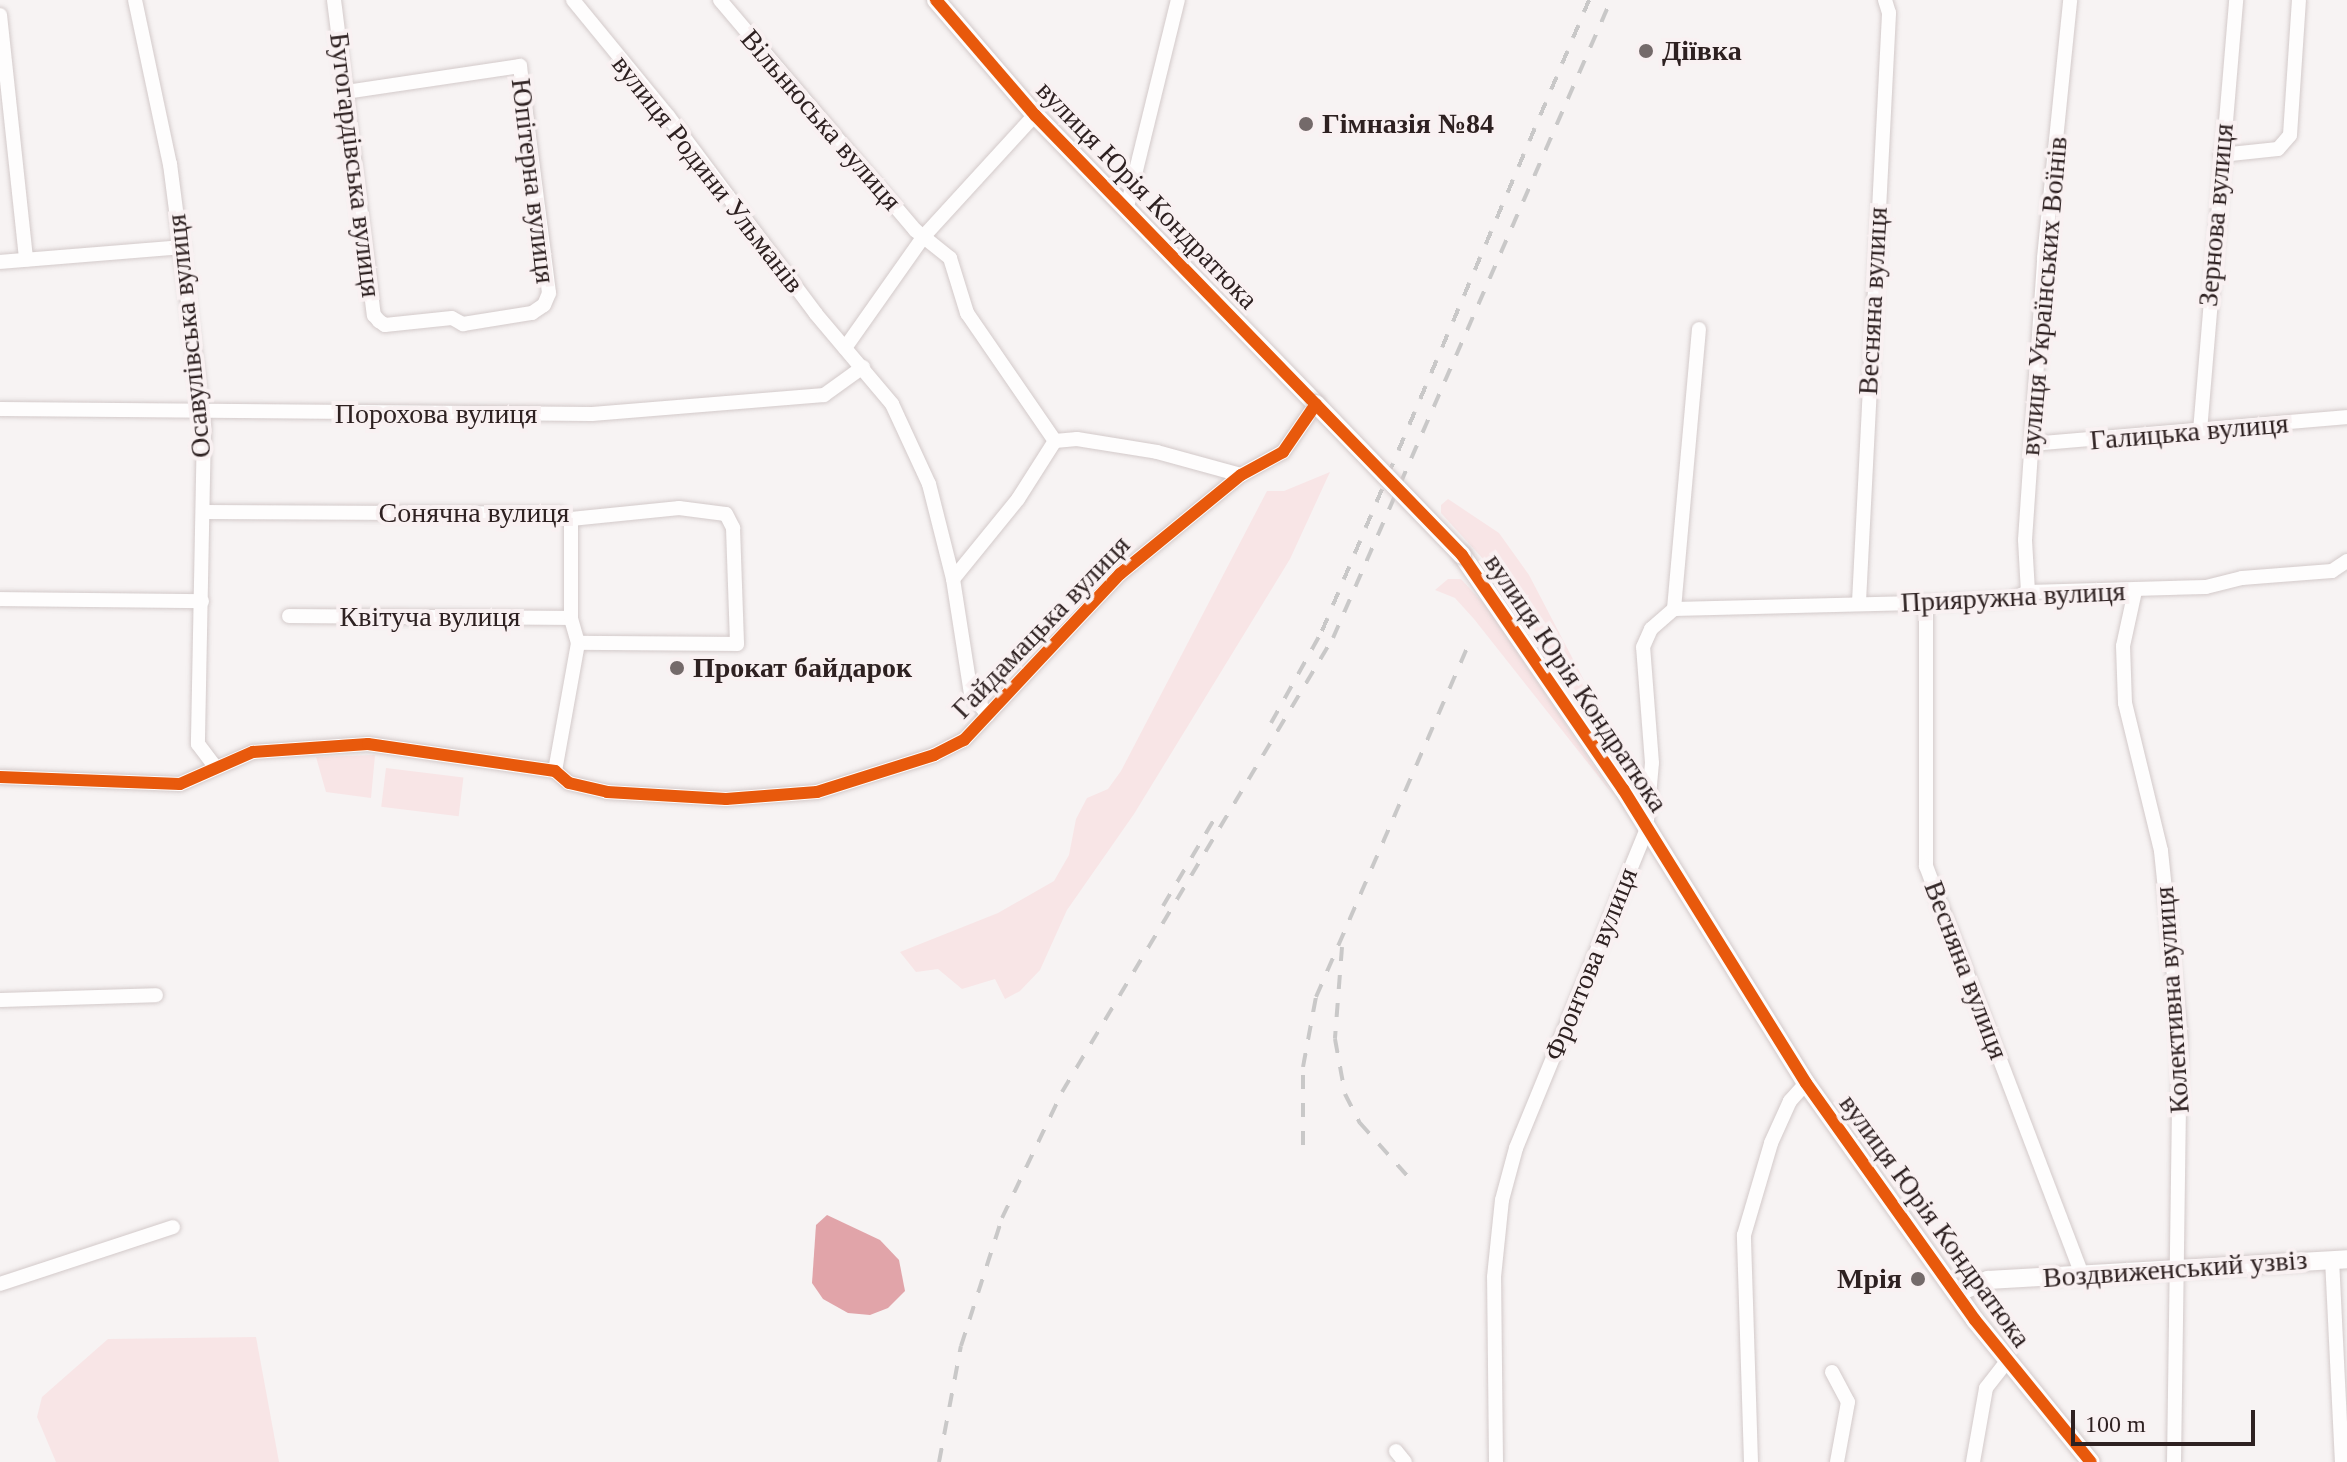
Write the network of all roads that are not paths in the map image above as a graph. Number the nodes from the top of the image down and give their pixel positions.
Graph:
1 (135, 0) edge
2 (334, 0) edge
3 (573, 0) edge
4 (720, 0) edge
5 (936, 0) edge
6 (1178, 0) edge
7 (1885, 0) edge
8 (2070, 0) edge
9 (2236, 0) edge
10 (2299, 0) edge
11 (0, 15) edge
12 (347, 92) junction
13 (1035, 115) junction
14 (2221, 155) junction
15 (1127, 207) junction
16 (924, 236) junction
17 (182, 247) junction
18 (26, 260) junction
19 (0, 262) edge
20 (385, 325) joint
21 (1699, 329) dead end
22 (845, 348) junction
23 (863, 367) junction
24 (1316, 404) junction
25 (0, 409) edge
26 (202, 412) junction
27 (2347, 417) edge
28 (2200, 431) junction
29 (1055, 441) junction
30 (2032, 444) junction
31 (1241, 475) junction
32 (203, 512) junction
33 (571, 519) junction
34 (2347, 561) edge
35 (953, 579) junction
36 (2135, 591) junction
37 (2028, 592) junction
38 (0, 599) edge
39 (202, 601) junction
40 (1859, 602) junction
41 (1926, 603) junction
42 (1674, 609) junction
43 (289, 616) dead end
44 (571, 618) junction
45 (578, 643) junction
46 (988, 715) junction
47 (214, 765) junction
48 (555, 771) junction
49 (0, 777) edge
50 (1646, 831) junction
51 (156, 995) dead end
52 (0, 1000) edge
53 (1806, 1083) junction
54 (173, 1227) dead end
55 (2339, 1259) edge
56 (2175, 1268) junction
57 (2082, 1275) junction
58 (0, 1284) edge
59 (1957, 1293) junction
60 (2007, 1361) junction
61 (1832, 1372) dead end
62 (1496, 1462) edge
63 (1751, 1462) edge
64 (1837, 1462) edge
65 (1973, 1462) edge
66 (2091, 1462) edge
67 (2174, 1462) edge
68 (2342, 1462) edge

1 - 17 street, Осавулівська вулиця
2 - 12 street, Бугогардівська вулиця
3 - 22 street, вулиця Родини Ульманів
4 - 16 street, Вільнюська вулиця
5 - 13 street, вулиця Юрія Кондратюка
6 - 15 street
7 - 40 street, Весняна вулиця
8 - 30 street, вулиця Українських Воїнів
9 - 14 street, Зернова вулиця
10 - 14 street
11 - 18 street
12 - 20 street, Бугогардівська вулиця
12 - 20 street, Юпітерна вулиця
13 - 15 street, вулиця Юрія Кондратюка
13 - 16 street
14 - 28 street, Зернова вулиця
15 - 24 street, вулиця Юрія Кондратюка
16 - 22 street
16 - 29 street, Вільнюська вулиця
17 - 18 street
17 - 26 street, Осавулівська вулиця
18 - 19 street
21 - 42 street
22 - 23 street, вулиця Родини Ульманів
23 - 26 street, Порохова вулиця
23 - 35 street, вулиця Родини Ульманів
24 - 31 street, Гайдамацька вулиця
24 - 50 street, вулиця Юрія Кондратюка, bridge
25 - 26 street, Порохова вулиця
26 - 32 street, Осавулівська вулиця
27 - 28 street, Галицька вулиця
28 - 30 street, Галицька вулиця
29 - 31 street
29 - 35 street
30 - 37 street, вулиця Українських Воїнів
31 - 46 street, Гайдамацька вулиця
32 - 33 street, Сонячна вулиця
32 - 39 street, Осавулівська вулиця
33 - 44 street
33 - 45 street, Сонячна вулиця
34 - 36 street, Прияружна вулиця
35 - 46 street, вулиця Родини Ульманів
36 - 37 street, Прияружна вулиця
36 - 56 street, Колективна вулиця
37 - 41 street, Прияружна вулиця
38 - 39 street
39 - 47 street, Осавулівська вулиця
40 - 41 street, Прияружна вулиця
40 - 42 street, Прияружна вулиця
41 - 57 street, Весняна вулиця
42 - 50 street, Фронтова вулиця
43 - 44 street, Квітуча вулиця
44 - 45 street
45 - 48 street
46 - 48 street, Гайдамацька вулиця
47 - 48 street, Гайдамацька вулиця
47 - 49 street, Гайдамацька вулиця
50 - 53 street, вулиця Юрія Кондратюка
50 - 62 street, Фронтова вулиця
51 - 52 street
53 - 59 street, вулиця Юрія Кондратюка
53 - 63 street
54 - 58 street
55 - 56 street, Воздвиженський узвіз
55 - 68 street
56 - 57 street, Воздвиженський узвіз
56 - 67 street, Колективна вулиця
57 - 59 street, Воздвиженський узвіз
59 - 60 street, вулиця Юрія Кондратюка
60 - 65 street
60 - 66 street, вулиця Юрія Кондратюка
61 - 64 street

